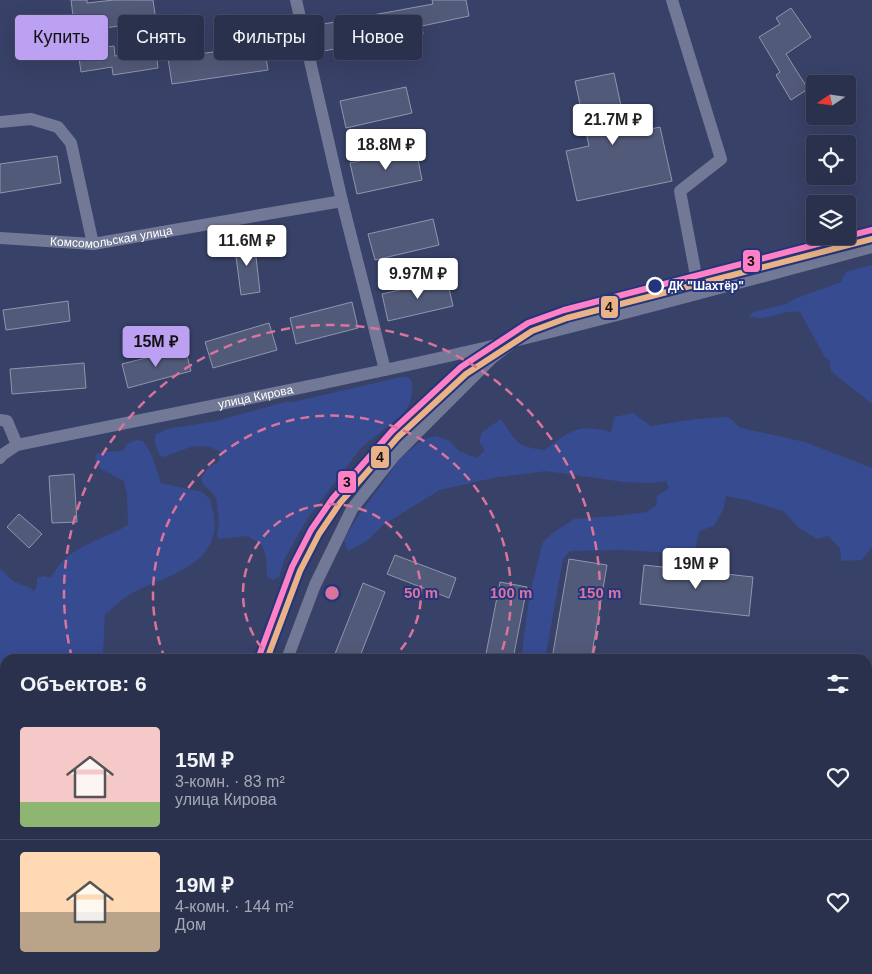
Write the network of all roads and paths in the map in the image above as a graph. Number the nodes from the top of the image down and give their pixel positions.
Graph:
1 (296, 0) edge
2 (672, 0) edge
3 (0, 122) edge
4 (342, 201) junction
5 (0, 238) edge
6 (93, 244) junction
7 (872, 247) edge
8 (697, 294) junction
9 (514, 341) junction
10 (385, 370) junction
11 (0, 420) edge
12 (17, 445) junction
13 (0, 458) edge
14 (289, 654) edge

1 - 4 street
2 - 8 street
3 - 6 street
4 - 6 street, Комсомольская улица
4 - 10 street
5 - 6 street, Комсомольская улица
7 - 8 street, улица Кирова
8 - 9 street, улица Кирова
9 - 10 street, улица Кирова
9 - 14 street, улица Кирова
10 - 12 street, улица Кирова
11 - 12 street
12 - 13 street, улица Кирова

